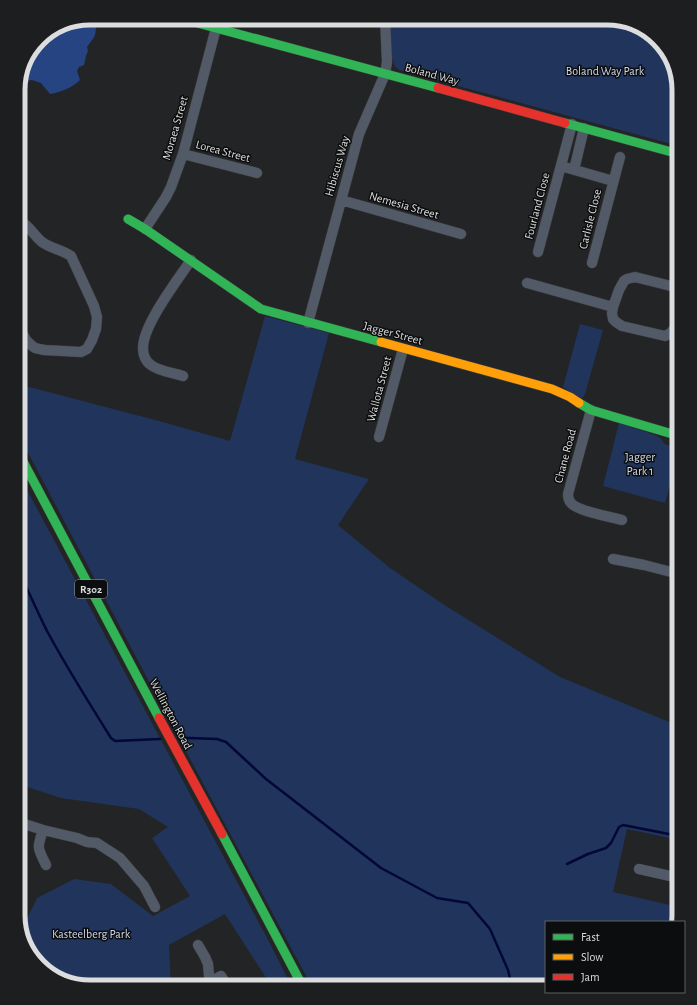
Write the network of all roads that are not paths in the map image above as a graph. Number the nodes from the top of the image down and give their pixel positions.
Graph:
1 (205, 25) edge
2 (385, 25) edge
3 (216, 28) junction
4 (385, 74) junction
5 (572, 124) junction
6 (584, 128) junction
7 (672, 152) edge
8 (183, 154) junction
9 (620, 157) dead end
10 (561, 166) junction
11 (574, 170) junction
12 (257, 173) dead end
13 (613, 182) junction
14 (341, 200) junction
15 (128, 219) dead end
16 (25, 224) edge
17 (145, 229) junction
18 (461, 234) dead end
19 (538, 252) dead end
20 (191, 260) junction
21 (592, 263) dead end
22 (527, 283) dead end
23 (672, 286) edge
24 (613, 307) junction
25 (308, 323) junction
26 (672, 332) edge
27 (25, 338) edge
28 (403, 348) junction
29 (183, 376) dead end
30 (591, 410) junction
31 (668, 433) dead end
32 (379, 437) dead end
33 (25, 465) edge
34 (622, 520) dead end
35 (613, 559) dead end
36 (672, 572) edge
37 (25, 824) edge
38 (43, 830) junction
39 (46, 865) dead end
40 (639, 869) dead end
41 (672, 876) edge
42 (155, 907) dead end
43 (198, 945) dead end
44 (210, 980) edge
45 (216, 980) edge
46 (224, 980) edge
47 (299, 980) edge

1 - 3 street, Boland Way
2 - 4 street, Hibiscus Way
3 - 4 street, Boland Way
3 - 8 street, Moraea Street
4 - 5 street, Boland Way
4 - 14 street, Hibiscus Way
5 - 6 street, Boland Way
5 - 10 street, Fourland Close
6 - 7 street, Boland Way
6 - 11 street
8 - 12 street, Lorea Street
8 - 17 street, Moraea Street
9 - 13 street, Carlisle Close
10 - 11 street, Carlisle Close
10 - 19 street, Fourland Close
11 - 13 street, Carlisle Close
13 - 21 street, Carlisle Close
14 - 18 street, Nemesia Street
14 - 25 street, Hibiscus Way
15 - 17 street, Jagger Street
16 - 27 street
17 - 20 street, Jagger Street
20 - 25 street, Jagger Street
20 - 29 street
22 - 24 street
23 - 24 street
24 - 26 street
25 - 28 street, Jagger Street
28 - 30 street, Jagger Street
28 - 32 street, Wallota Street
30 - 31 street, Jagger Street
30 - 34 street, Chane Road
33 - 47 street, Wellington Road / R302
35 - 36 street
37 - 38 street
38 - 39 street
38 - 42 street
40 - 41 street
43 - 44 street
45 - 46 street

